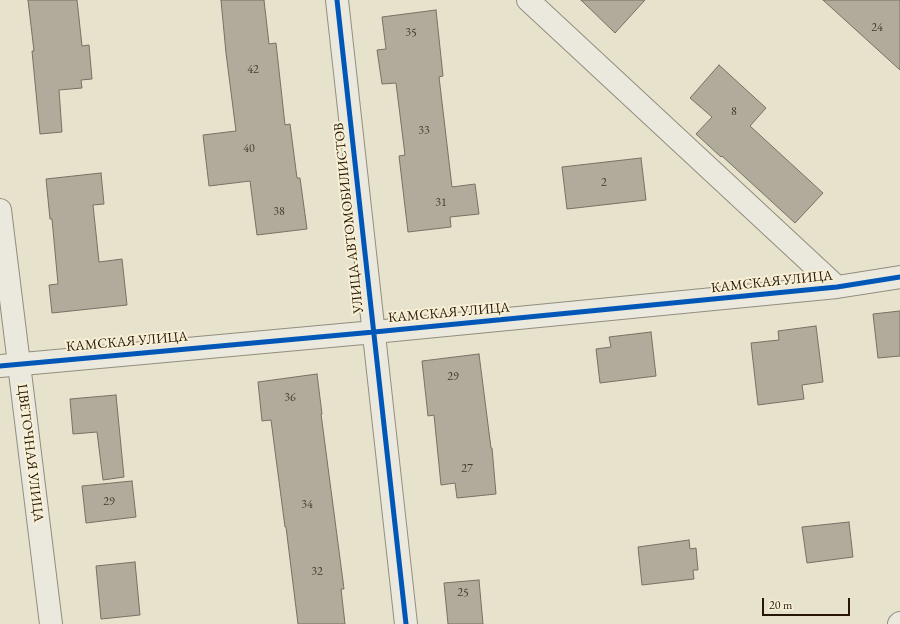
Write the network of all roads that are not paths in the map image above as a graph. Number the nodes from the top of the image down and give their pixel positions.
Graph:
1 (337, 0) edge
2 (528, 0) edge
3 (0, 210) edge
4 (900, 277) edge
5 (837, 287) junction
6 (374, 332) junction
7 (9, 365) edge
8 (51, 624) edge
9 (406, 624) edge

1 - 6 street, УЛИЦА АВТОМОБИЛИСТОВ
2 - 5 street
3 - 7 street, ЦВЕТОЧНАЯ УЛИЦА
4 - 5 street, КАМСКАЯ УЛИЦА
5 - 6 street, КАМСКАЯ УЛИЦА
6 - 7 street, КАМСКАЯ УЛИЦА
6 - 9 street, УЛИЦА АВТОМОБИЛИСТОВ
7 - 8 street, ЦВЕТОЧНАЯ УЛИЦА

